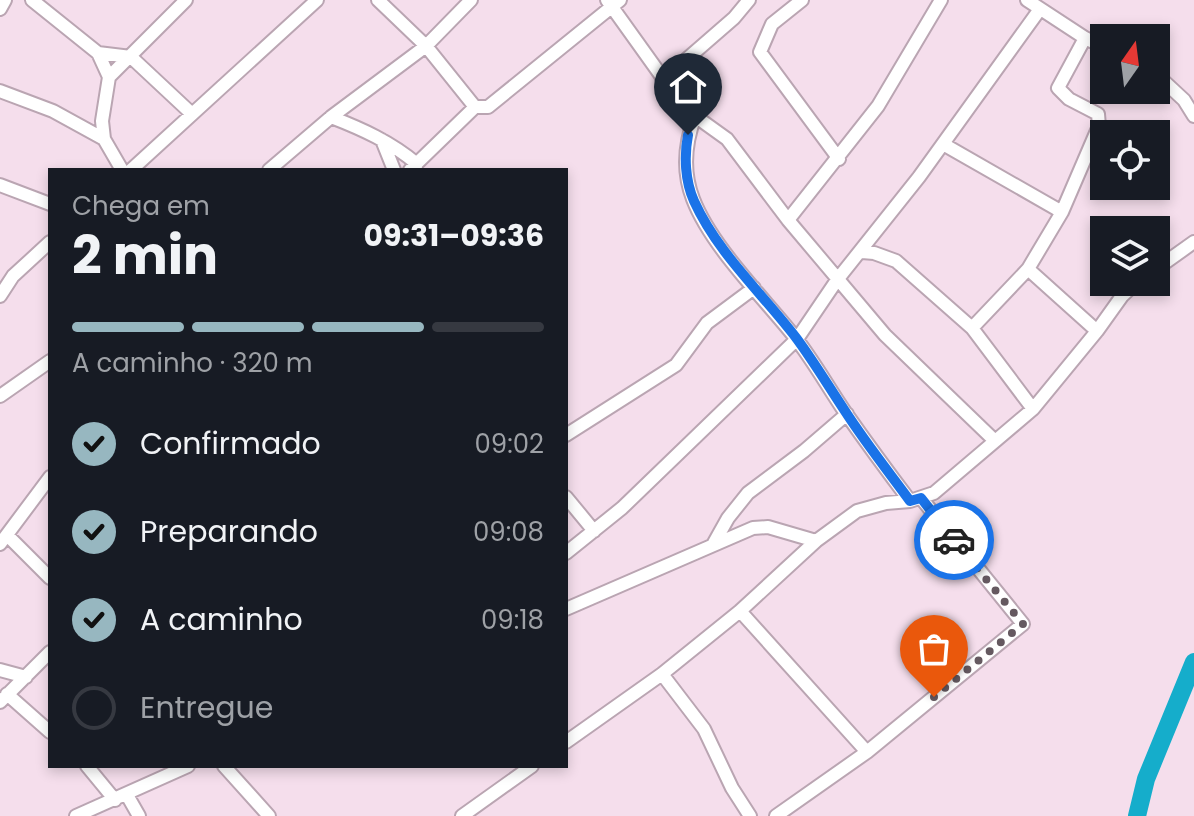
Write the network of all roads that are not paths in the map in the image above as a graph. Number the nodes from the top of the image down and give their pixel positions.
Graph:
1 (5, 0) edge
2 (32, 0) edge
3 (317, 0) edge
4 (378, 0) edge
5 (471, 0) edge
6 (749, 0) edge
7 (802, 0) edge
8 (941, 0) edge
9 (1027, 0) edge
10 (613, 2) edge
11 (180, 3) edge
12 (0, 9) edge
13 (1040, 9) junction
14 (1085, 38) junction
15 (1090, 40) edge
16 (426, 46) junction
17 (98, 53) junction
18 (131, 57) junction
19 (109, 77) junction
20 (665, 78) junction
21 (1170, 87) edge
22 (0, 91) edge
23 (475, 107) junction
24 (192, 114) junction
25 (695, 116) junction
26 (1194, 116) edge
27 (331, 117) junction
28 (104, 139) junction
29 (382, 140) junction
30 (943, 144) junction
31 (839, 159) junction
32 (414, 167) edge
33 (121, 168) edge
34 (133, 168) edge
35 (271, 168) edge
36 (393, 168) edge
37 (0, 185) edge
38 (48, 203) edge
39 (1062, 212) junction
40 (788, 220) junction
41 (1194, 242) edge
42 (48, 244) edge
43 (859, 255) junction
44 (1170, 259) edge
45 (822, 261) junction
46 (1028, 269) junction
47 (6, 276) edge
48 (837, 280) junction
49 (754, 288) junction
50 (0, 296) edge
51 (1122, 296) edge
52 (972, 328) junction
53 (1097, 331) junction
54 (797, 339) junction
55 (48, 362) edge
56 (0, 396) edge
57 (1033, 409) junction
58 (847, 414) junction
59 (568, 434) edge
60 (994, 440) junction
61 (48, 480) edge
62 (568, 499) edge
63 (915, 500) junction
64 (594, 531) junction
65 (792, 536) junction
66 (4, 540) edge
67 (816, 541) junction
68 (714, 543) junction
69 (568, 551) edge
70 (796, 560) junction
71 (48, 576) edge
72 (568, 608) edge
73 (740, 611) junction
74 (48, 654) edge
75 (0, 670) edge
76 (662, 674) junction
77 (26, 677) junction
78 (4, 698) edge
79 (48, 731) edge
80 (568, 741) edge
81 (867, 752) junction
82 (89, 768) edge
83 (179, 768) edge
84 (226, 768) edge
85 (529, 768) edge
86 (121, 797) junction
87 (76, 816) edge
88 (139, 816) edge
89 (269, 816) edge
90 (462, 816) edge
91 (750, 816) edge
92 (776, 816) edge

1 - 12 street
2 - 17 street
3 - 24 street
4 - 16 street
5 - 16 street
6 - 20 street
7 - 31 street
8 - 31 street
9 - 13 street
10 - 20 street
10 - 23 street
11 - 18 street
13 - 14 street
13 - 30 street
14 - 15 street
14 - 39 street
16 - 23 street
16 - 27 street
17 - 18 street
17 - 19 street
18 - 19 street
18 - 24 street
19 - 28 street
20 - 25 street
21 - 26 street
22 - 28 street
23 - 32 street
24 - 34 street
25 - 40 street
25 - 49 street
27 - 29 street
27 - 35 street
28 - 33 street
29 - 32 street
29 - 36 street
30 - 39 street
30 - 43 street
31 - 40 street
37 - 38 street
39 - 46 street
40 - 45 street
41 - 44 street
42 - 47 street
43 - 45 street
43 - 48 street
43 - 52 street
45 - 48 street
46 - 52 street
46 - 53 street
47 - 50 street
48 - 54 street
48 - 60 street
49 - 54 street
49 - 59 street
51 - 53 street
52 - 57 street
53 - 57 street
54 - 58 street
54 - 64 street
55 - 56 street
57 - 60 street
58 - 63 street
58 - 68 street
60 - 63 street
61 - 66 street
62 - 64 street
63 - 67 street
63 - 81 street
64 - 69 street
65 - 67 street
65 - 68 street
65 - 70 street
66 - 71 street
67 - 70 street
68 - 72 street
70 - 73 street
73 - 76 street
73 - 81 street
74 - 77 street
75 - 77 street
76 - 80 street
76 - 91 street
77 - 78 street
78 - 79 street
81 - 92 street
82 - 86 street
83 - 86 street
84 - 89 street
85 - 90 street
86 - 87 street
86 - 88 street

